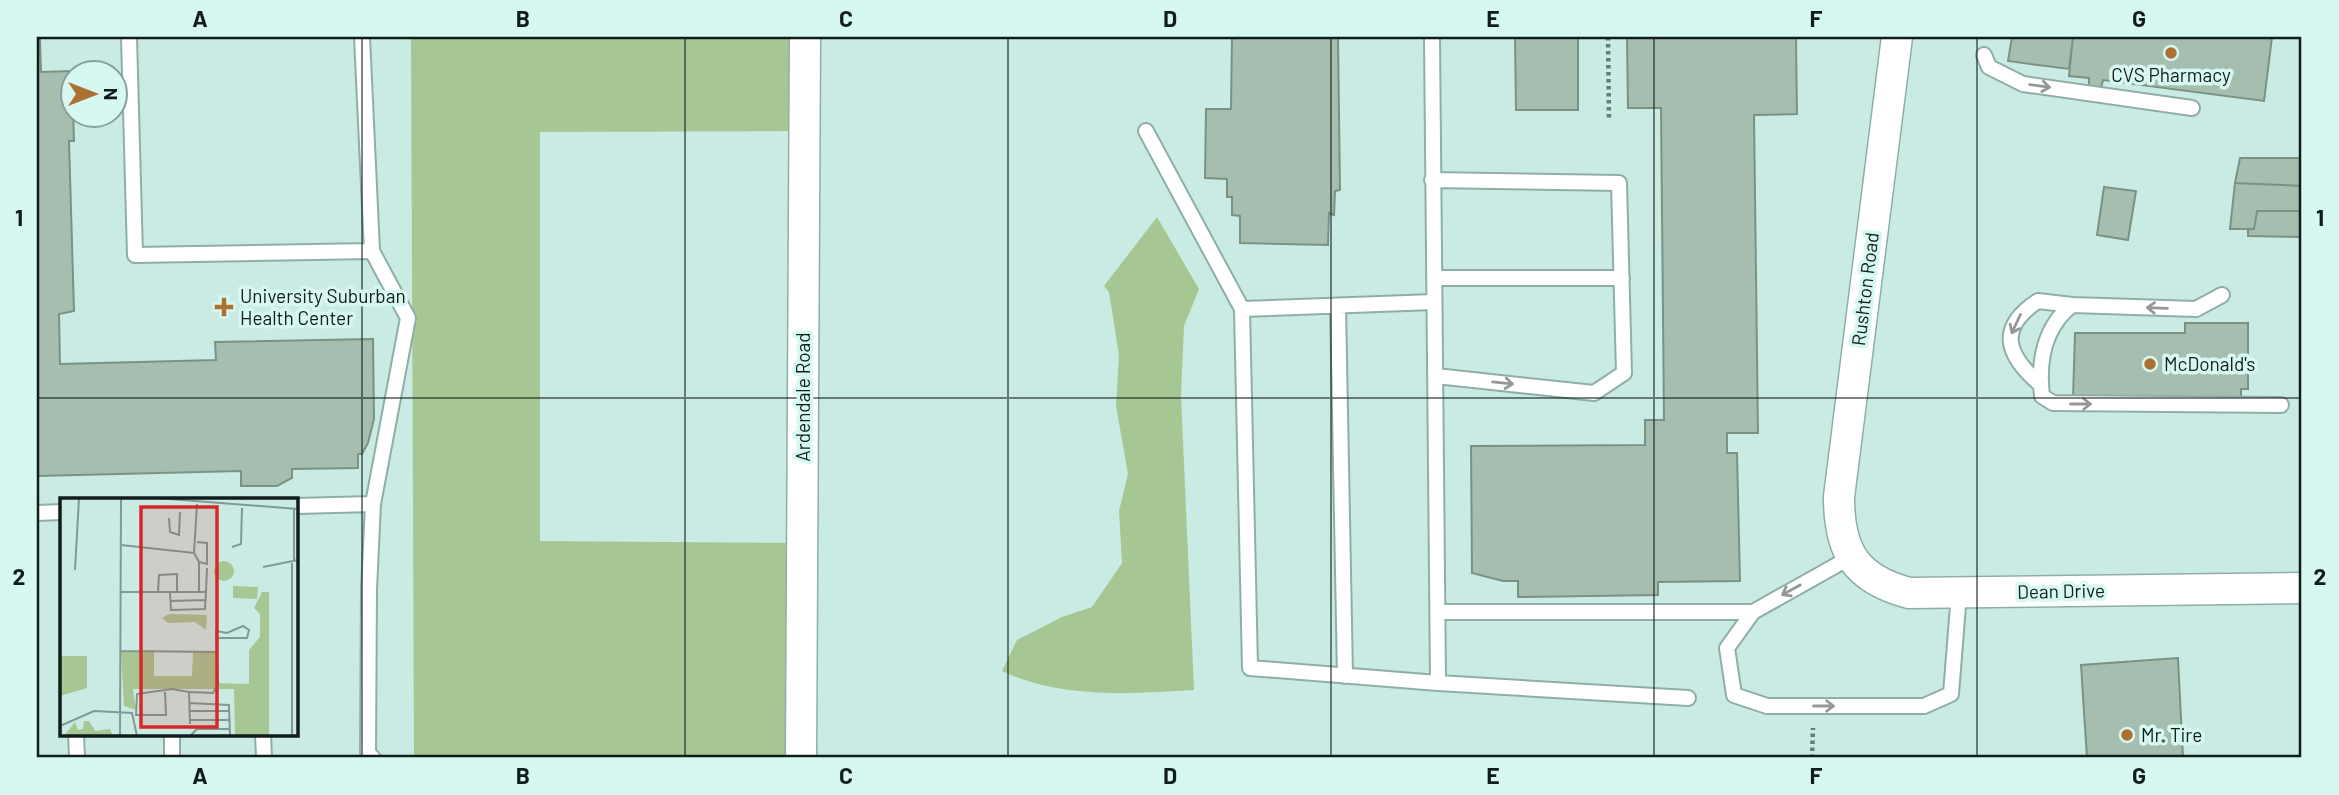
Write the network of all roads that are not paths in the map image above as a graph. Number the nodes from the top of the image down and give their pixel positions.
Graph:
1 (129, 37) edge
2 (362, 37) edge
3 (804, 37) edge
4 (1432, 37) edge
5 (1897, 37) edge
6 (1984, 55) dead end
7 (2192, 108) dead end
8 (1146, 131) dead end
9 (1432, 180) junction
10 (372, 251) junction
11 (1434, 278) junction
12 (1622, 278) junction
13 (2222, 295) dead end
14 (1434, 302) junction
15 (2072, 305) junction
16 (1338, 306) junction
17 (1242, 309) junction
18 (1436, 376) junction
19 (2041, 385) junction
20 (2281, 405) dead end
21 (373, 504) junction
22 (298, 506) edge
23 (60, 512) edge
24 (37, 513) edge
25 (1847, 549) junction
26 (2302, 588) edge
27 (1959, 593) junction
28 (1438, 612) junction
29 (1753, 612) junction
30 (1345, 676) junction
31 (1438, 683) junction
32 (1688, 698) dead end
33 (76, 736) edge
34 (172, 736) edge
35 (263, 736) edge
36 (77, 758) edge
37 (172, 758) edge
38 (264, 758) edge
39 (373, 758) edge
40 (802, 758) edge

1 - 10 lane
2 - 10 lane
3 - 40 street, Ardendale Road
4 - 9 lane
5 - 25 street, Rushton Road
6 -> 7 lane
8 - 17 lane
9 - 11 lane
9 - 12 lane
10 - 21 lane
11 - 12 lane
11 - 14 lane
18 -> 12 lane
13 -> 15 lane
14 - 16 lane
14 - 18 lane
15 - 19 lane
15 -> 19 lane
16 - 17 lane
16 - 30 lane
17 - 30 lane
18 - 28 lane
19 -> 20 lane
21 - 22 lane
21 - 39 lane
23 - 24 lane
25 - 27 street, Dean Drive
25 -> 29 lane
26 - 27 street, Dean Drive
29 -> 27 lane
28 - 29 lane
28 - 31 lane
30 - 31 lane
31 - 32 lane
33 - 36 lane
34 - 37 lane
35 - 38 lane

